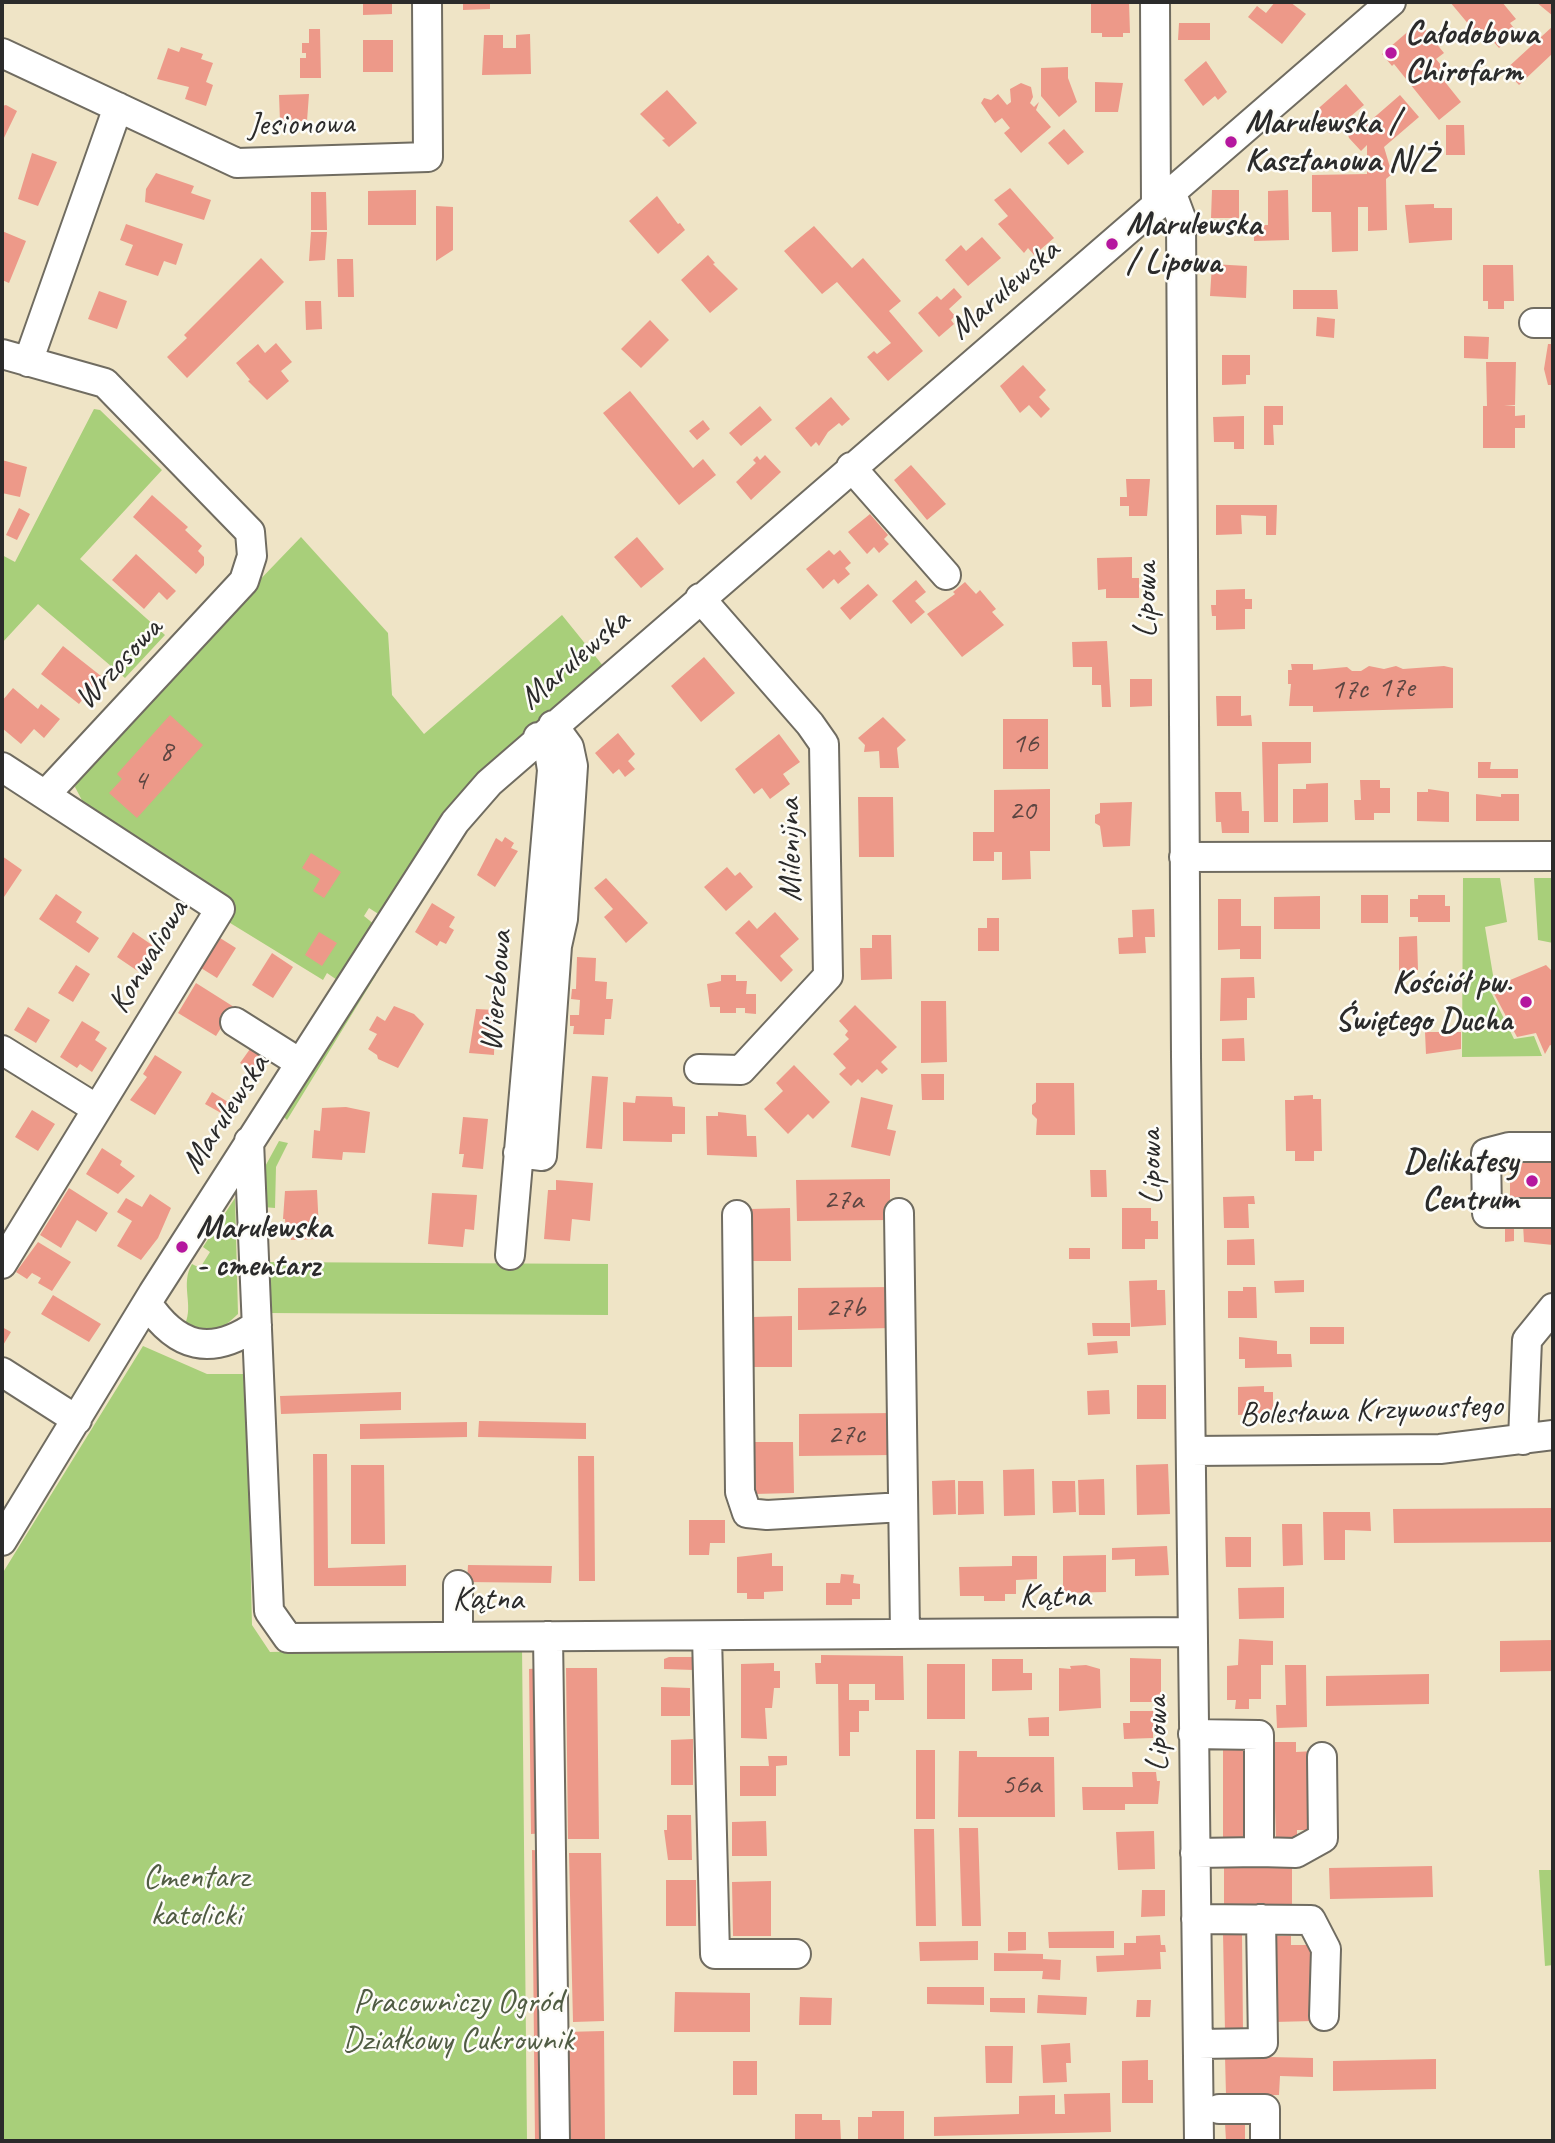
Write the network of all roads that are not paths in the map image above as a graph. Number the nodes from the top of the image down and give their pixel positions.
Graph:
1 (427, 2) edge
2 (1155, 2) edge
3 (1391, 2) edge
4 (2, 53) edge
5 (118, 107) junction
6 (1156, 153) junction
7 (1210, 161) junction
8 (1164, 200) junction
9 (15, 358) edge
10 (851, 467) junction
11 (946, 575) dead end
12 (700, 598) junction
13 (546, 731) junction
14 (2, 767) edge
15 (46, 794) junction
16 (1553, 856) edge
17 (1184, 857) junction
18 (235, 1022) dead end
19 (2, 1050) edge
20 (300, 1063) junction
21 (699, 1069) dead end
22 (97, 1109) junction
23 (249, 1141) junction
24 (1553, 1147) edge
25 (899, 1213) dead end
26 (1553, 1213) edge
27 (737, 1215) dead end
28 (510, 1255) dead end
29 (2, 1264) edge
30 (147, 1303) junction
31 (1553, 1308) edge
32 (257, 1325) junction
33 (2, 1372) edge
34 (77, 1420) junction
35 (1553, 1435) edge
36 (1523, 1440) junction
37 (1191, 1451) junction
38 (903, 1507) junction
39 (2, 1541) edge
40 (458, 1585) dead end
41 (1192, 1632) junction
42 (905, 1633) junction
43 (458, 1634) junction
44 (548, 1636) junction
45 (707, 1636) junction
46 (1193, 1734) junction
47 (1322, 1758) dead end
48 (1259, 1852) junction
49 (1195, 1853) junction
50 (1196, 1919) junction
51 (1261, 1919) junction
52 (796, 1954) dead end
53 (1324, 2016) dead end
54 (1198, 2044) junction
55 (1219, 2109) dead end
56 (555, 2141) edge
57 (1199, 2141) edge
58 (1265, 2141) edge

1 - 5 street, Jesionowa
2 - 6 street, Lipowa
3 - 7 street, Marulewska
4 - 5 street, Jesionowa
5 - 9 street
6 - 7 street
6 - 8 street, Lipowa
7 - 8 street, Marulewska
8 - 10 street, Marulewska
8 - 17 street, Lipowa
9 - 15 street, Wrzosowa
10 - 11 street
10 - 12 street, Marulewska
12 - 13 street, Marulewska
12 - 21 street, Milenijna
13 - 20 street, Marulewska
13 - 28 street, Wierzbowa
14 - 15 street, Konwaliowa
15 - 22 street, Konwaliowa
16 - 17 street
17 - 37 street, Lipowa
18 - 20 street
19 - 22 street
20 - 23 street, Marulewska
22 - 29 street, Konwaliowa
23 - 30 street, Marulewska
23 - 32 street, Kątna
24 - 26 street
25 - 38 street
27 - 38 street
30 - 32 street
30 - 34 street, Marulewska
31 - 36 street
32 - 43 street, Kątna
33 - 34 street
34 - 39 street, Marulewska
35 - 36 street, Bolesława Krzywoustego
36 - 37 street, Bolesława Krzywoustego
37 - 41 street, Lipowa
38 - 42 street
40 - 43 street
41 - 42 street, Kątna
41 - 46 street, Lipowa
42 - 45 street, Kątna
43 - 44 street, Kątna
44 - 45 street, Kątna
44 - 56 street
45 - 52 street
46 - 48 street
46 - 49 street, Lipowa
47 - 48 street
48 - 49 street
49 - 50 street, Lipowa
50 - 51 street
50 - 54 street, Lipowa
51 - 53 street
51 - 54 street
54 - 57 street, Lipowa
55 - 58 street

